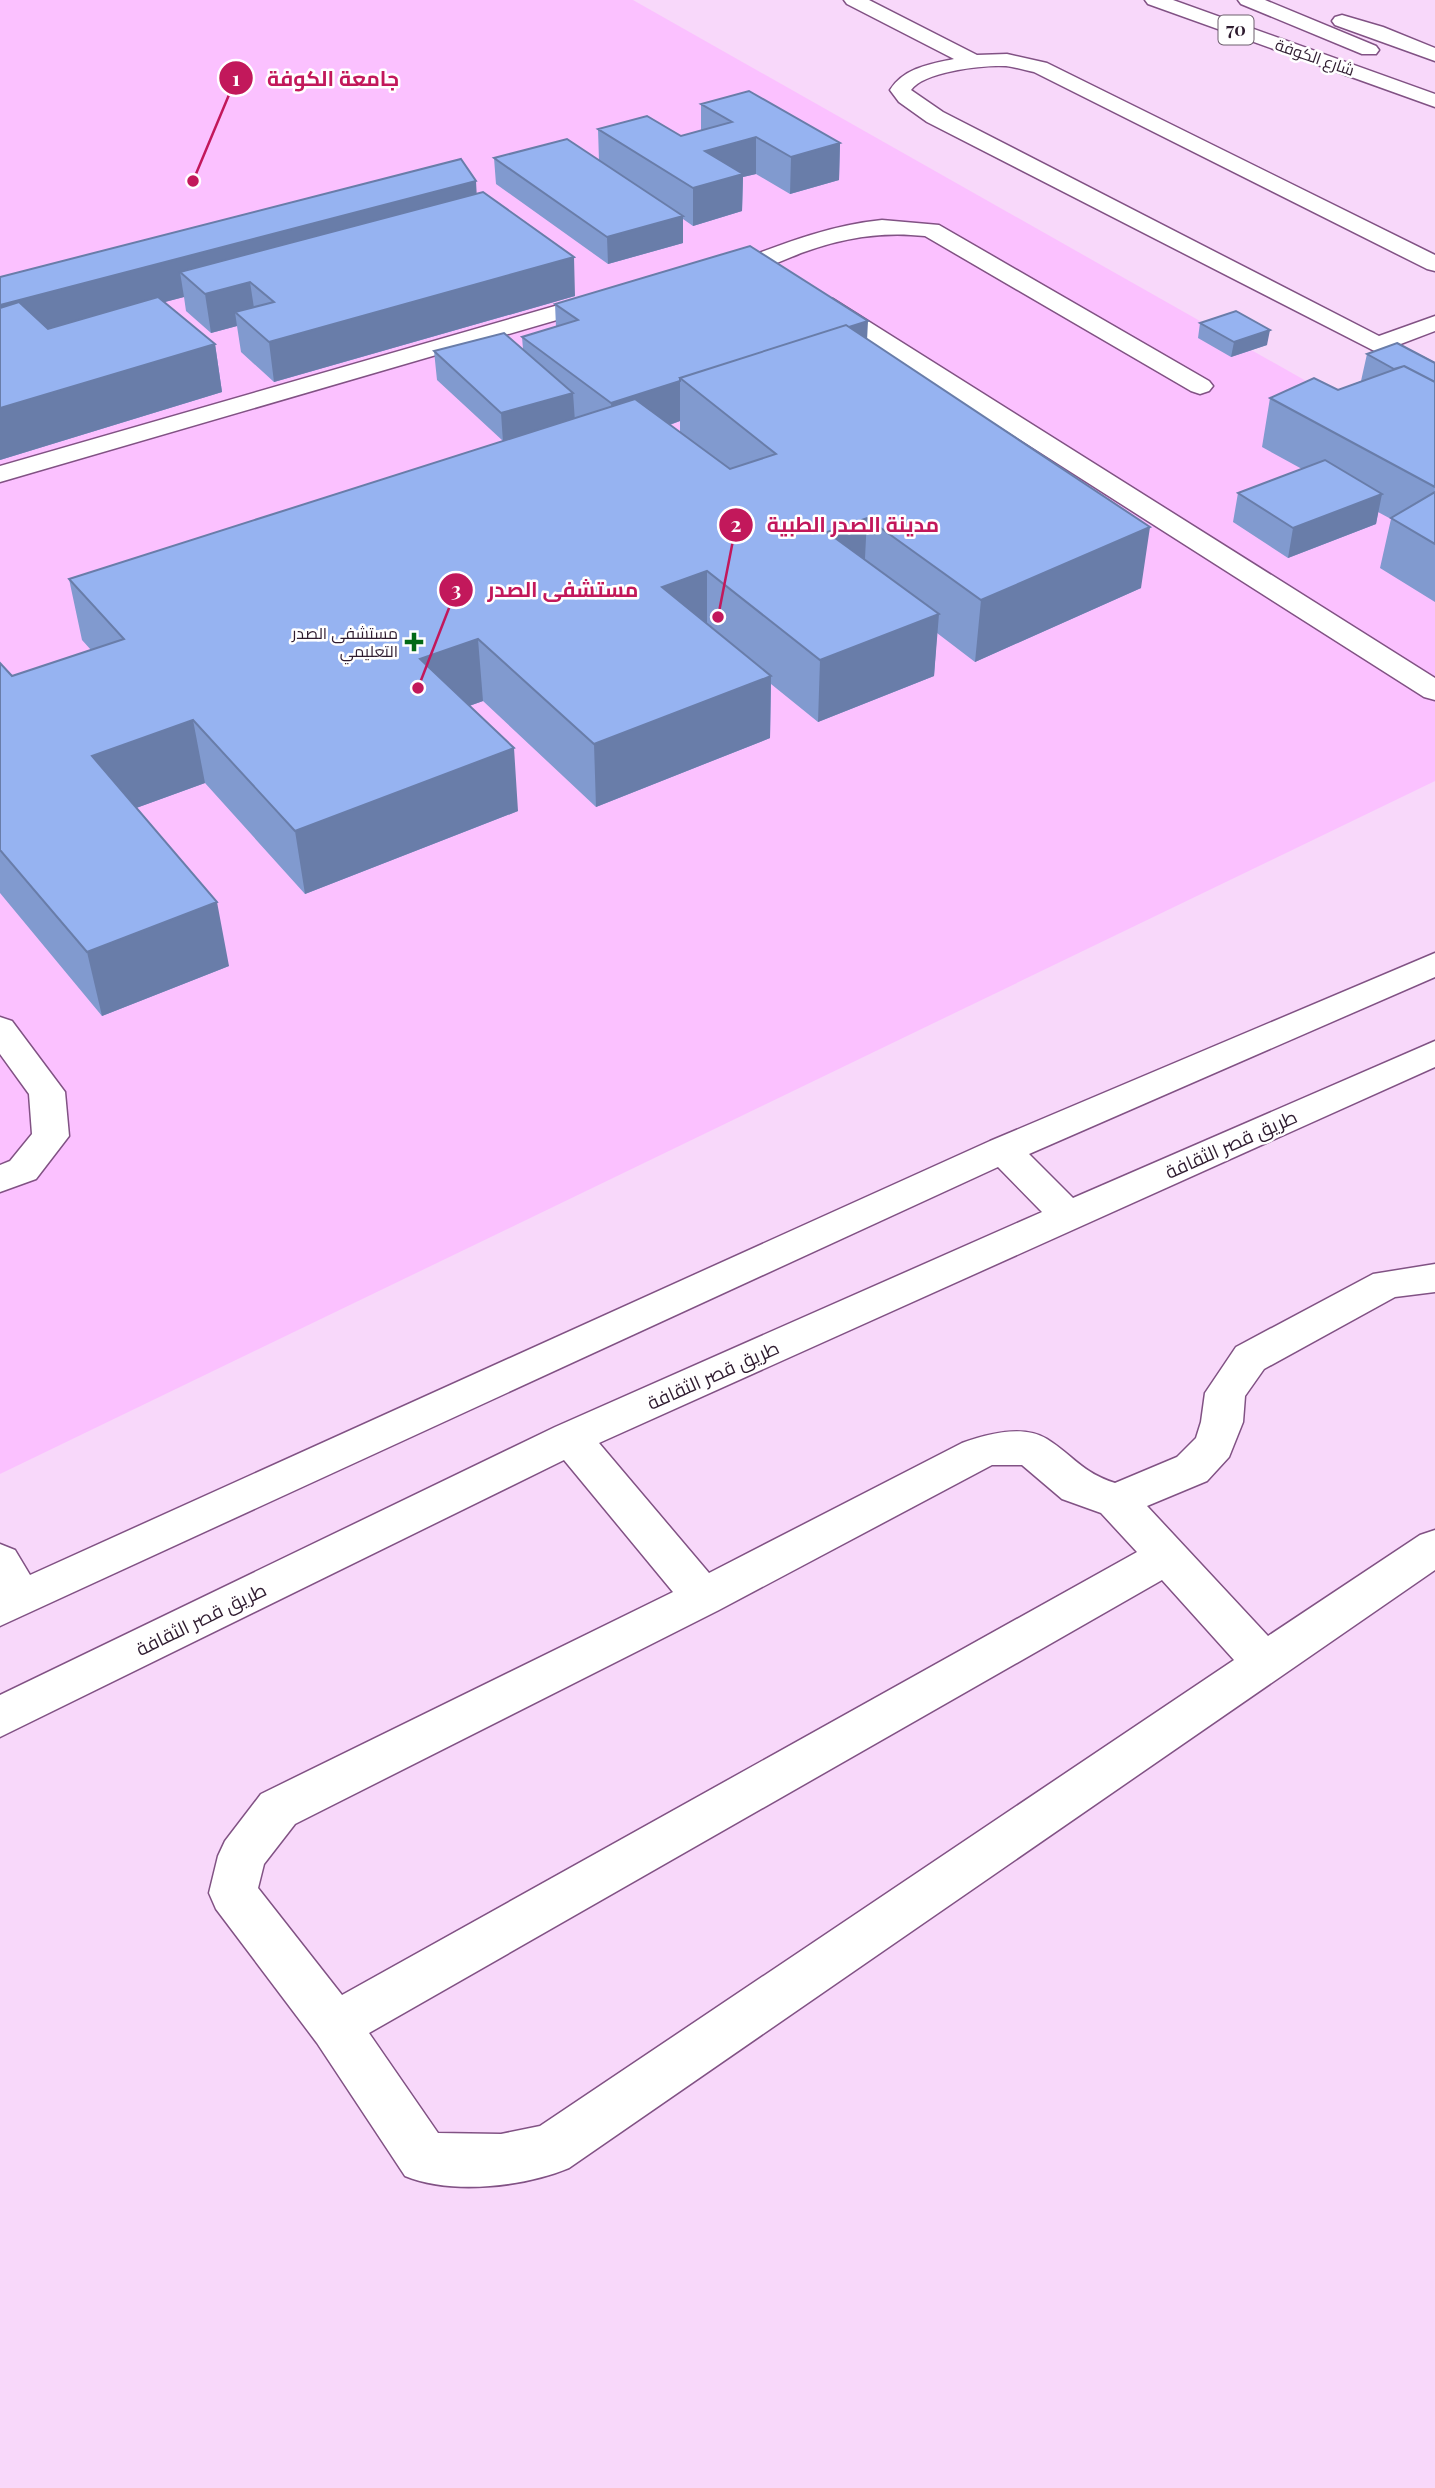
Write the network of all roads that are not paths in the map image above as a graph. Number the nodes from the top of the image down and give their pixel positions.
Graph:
1 (854, 0) edge
2 (1139, 0) edge
3 (1160, 2) edge
4 (1255, 3) edge
5 (1235, 30) junction
6 (1435, 55) edge
7 (1385, 57) dead end
8 (974, 61) junction
9 (1435, 102) edge
10 (1411, 114) dead end
11 (1435, 264) edge
12 (628, 292) edge
13 (1435, 323) edge
14 (1378, 344) junction
15 (1435, 374) edge
16 (1200, 386) dead end
17 (0, 474) edge
18 (1435, 691) edge
19 (1435, 964) edge
20 (0, 1029) edge
21 (1435, 1053) edge
22 (1003, 1150) junction
23 (0, 1179) edge
24 (1069, 1217) junction
25 (1435, 1278) edge
26 (570, 1438) junction
27 (1116, 1501) junction
28 (1435, 1547) edge
29 (1167, 1556) junction
30 (0, 1562) edge
31 (702, 1597) junction
32 (10, 1603) edge
33 (1265, 1663) junction
34 (0, 1717) edge
35 (335, 2026) junction

1 - 8 main road
2 - 3 main road, شارع الكوفة
3 - 5 main road, شارع الكوفة / 70
4 - 6 main road
4 - 7 main road, شارع الكوفة / 70
5 - 9 main road, شارع الكوفة / 70
5 - 10 main road
8 - 11 main road
8 - 14 main road
12 - 17 main road
13 - 14 main road
14 - 15 main road
16 - 18 main road
19 - 22 main road
20 - 23 main road
21 - 24 main road, طريق قصر الثقافة
22 - 24 main road
22 - 32 main road
24 - 26 main road, طريق قصر الثقافة
25 - 27 main road
26 - 31 main road
26 - 34 main road, طريق قصر الثقافة
27 - 29 main road
27 - 31 main road
28 - 33 main road
29 - 33 main road
29 - 35 main road
30 - 32 main road
31 - 35 main road
33 - 35 main road

